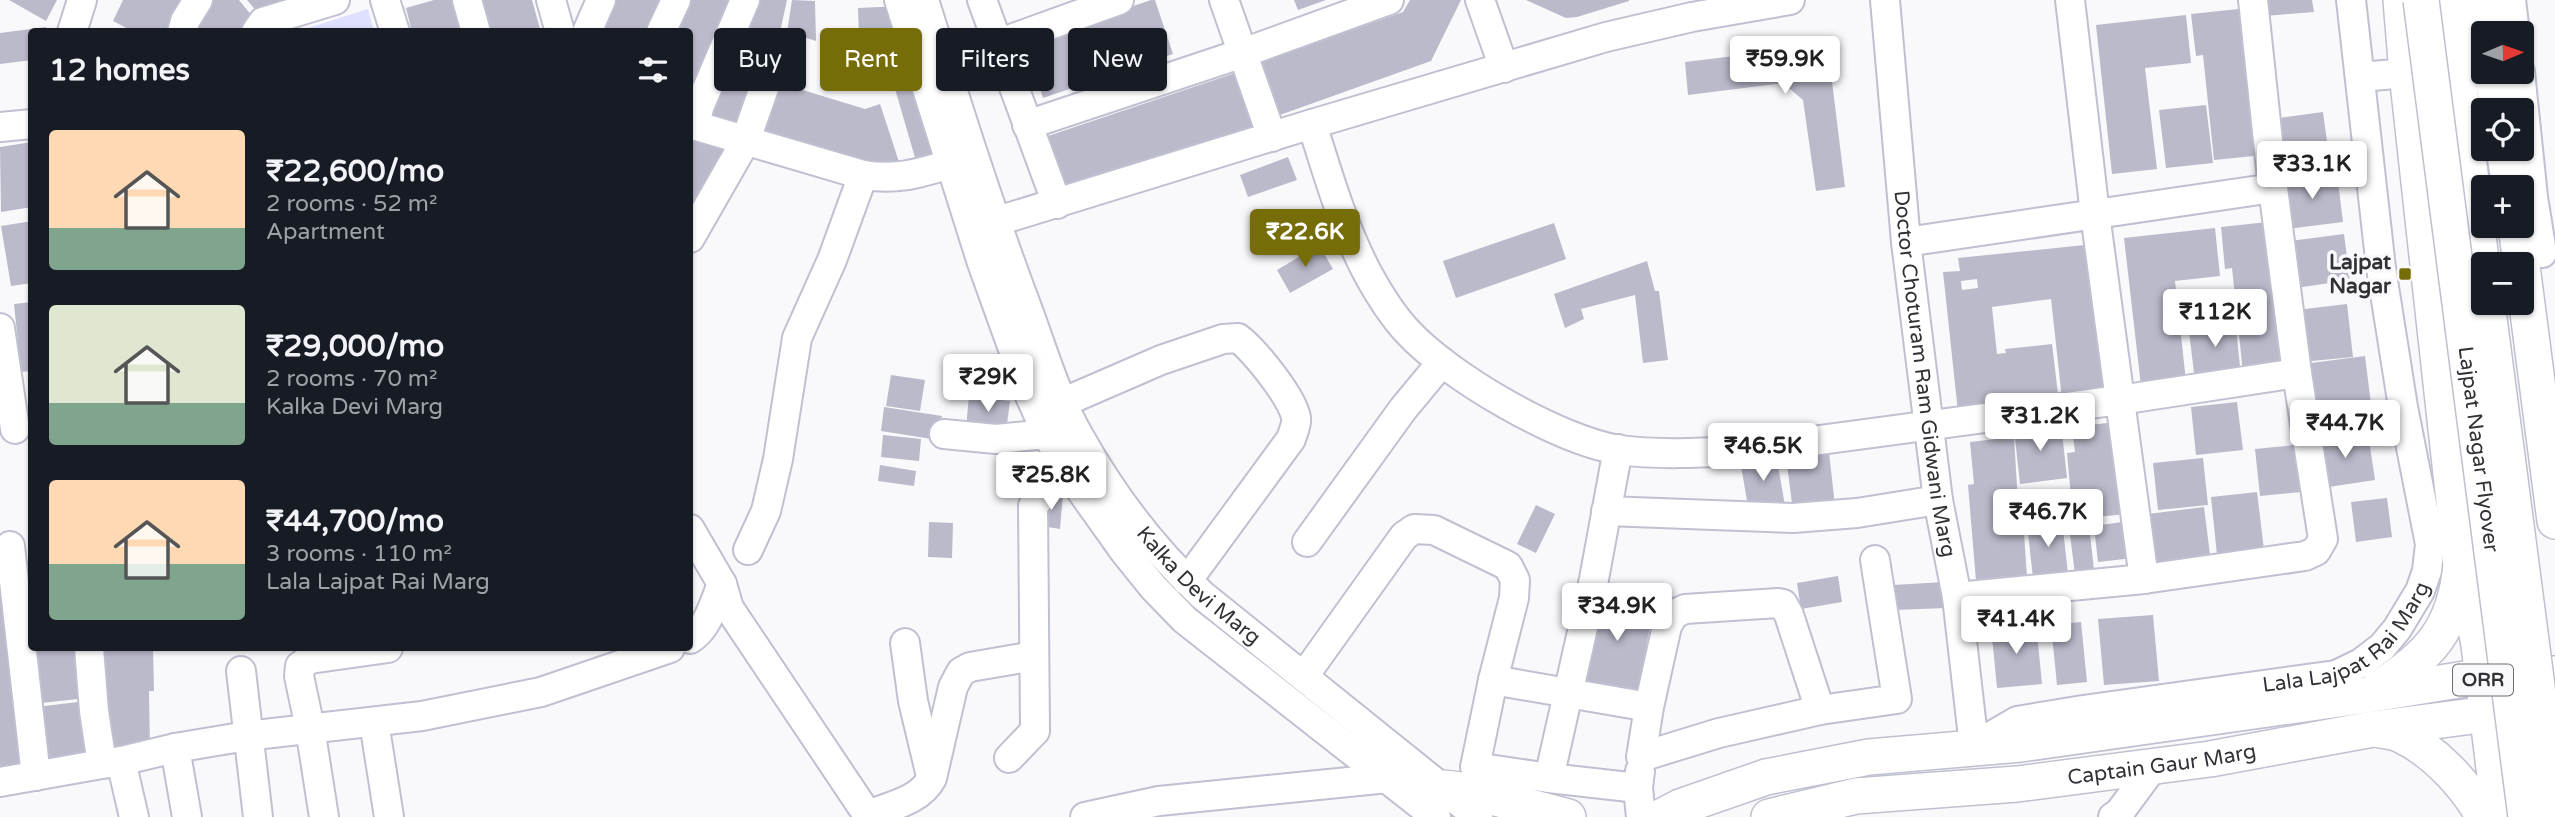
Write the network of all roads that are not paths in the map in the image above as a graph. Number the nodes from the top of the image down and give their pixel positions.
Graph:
1 (82, 0) edge
2 (198, 0) edge
3 (335, 0) edge
4 (385, 0) edge
5 (467, 0) edge
6 (551, 0) edge
7 (601, 0) edge
8 (676, 0) edge
9 (745, 0) edge
10 (900, 0) edge
11 (924, 0) edge
12 (982, 0) edge
13 (1119, 0) edge
14 (1224, 0) edge
15 (1389, 0) edge
16 (1480, 0) edge
17 (1790, 0) edge
18 (1885, 0) edge
19 (2070, 0) edge
20 (2253, 0) edge
21 (2351, 0) edge
22 (2401, 0) edge
23 (2421, 0) edge
24 (2448, 0) edge
25 (2481, 0) edge
26 (2511, 0) edge
27 (1690, 8) edge
28 (2484, 21) edge
29 (2514, 21) edge
30 (73, 28) edge
31 (183, 28) edge
32 (259, 28) edge
33 (394, 28) edge
34 (475, 28) edge
35 (559, 28) edge
36 (589, 28) edge
37 (664, 28) edge
38 (992, 28) edge
39 (1041, 28) edge
40 (1243, 54) junction
41 (1504, 68) junction
42 (2407, 73) junction
43 (2360, 77) junction
44 (2521, 84) edge
45 (763, 91) edge
46 (1014, 91) edge
47 (693, 122) edge
48 (28, 124) edge
49 (1312, 124) junction
50 (693, 125) edge
51 (1027, 125) junction
52 (0, 127) edge
53 (1272, 137) junction
54 (745, 142) junction
55 (950, 164) junction
56 (863, 175) junction
57 (2273, 188) junction
58 (1058, 204) junction
59 (2095, 214) junction
60 (983, 225) junction
61 (693, 233) edge
62 (1906, 242) junction
63 (2480, 252) edge
64 (2533, 252) edge
65 (2489, 315) edge
66 (2530, 315) edge
67 (2529, 324) junction
68 (0, 328) edge
69 (1441, 362) junction
70 (2297, 373) junction
71 (2555, 383) edge
72 (2120, 400) junction
73 (1064, 401) junction
74 (1928, 425) junction
75 (16, 429) edge
76 (944, 434) dead end
77 (1047, 434) junction
78 (1618, 449) junction
79 (2546, 453) junction
80 (2450, 464) junction
81 (1065, 468) junction
82 (1938, 500) junction
83 (1606, 512) junction
84 (2555, 521) edge
85 (693, 534) edge
86 (1307, 542) dead end
87 (14, 545) edge
88 (2445, 545) junction
89 (748, 551) dead end
90 (1875, 560) dead end
91 (2144, 579) junction
92 (1187, 581) junction
93 (722, 584) junction
94 (1957, 597) junction
95 (693, 637) edge
96 (905, 643) dead end
97 (89, 651) edge
98 (367, 651) edge
99 (661, 651) edge
100 (1034, 656) junction
101 (241, 671) dead end
102 (2555, 674) edge
103 (1304, 676) junction
104 (2483, 676) junction
105 (1493, 680) junction
106 (1569, 694) junction
107 (2367, 695) junction
108 (1649, 707) junction
109 (2555, 709) edge
110 (1820, 710) junction
111 (2488, 714) junction
112 (374, 722) junction
113 (310, 728) junction
114 (2373, 729) junction
115 (247, 736) junction
116 (1974, 746) junction
117 (175, 748) junction
118 (1641, 757) junction
119 (1009, 758) dead end
120 (112, 762) junction
121 (2153, 767) junction
122 (36, 776) junction
123 (932, 778) junction
124 (1388, 778) junction
125 (1549, 778) junction
126 (0, 782) edge
127 (1638, 788) junction
128 (1454, 792) edge
129 (868, 816) edge
130 (134, 817) edge
131 (187, 817) edge
132 (258, 817) edge
133 (324, 817) edge
134 (389, 817) edge
135 (1085, 817) edge
136 (1567, 817) edge
137 (1641, 817) edge
138 (1661, 817) edge
139 (1769, 817) edge
140 (2113, 817) edge
141 (2484, 817) edge
142 (2500, 817) edge
143 (2526, 817) edge
144 (2554, 817) edge

1 - 30 street
2 - 31 street
3 - 32 street
4 - 33 street
5 - 34 street
6 - 35 street
7 - 36 street
8 - 37 street
9 - 47 street
10 - 55 street, Kalka Devi Marg
11 - 60 street, Kalka Devi Marg
12 - 38 street
13 - 39 street
14 - 40 street
15 - 40 street
16 - 41 street
17 - 27 street
18 - 62 street, Doctor Choturam Ram Gidwani Marg
19 - 59 street
20 - 57 street
21 - 43 street, Lala Lajpat Rai Marg
22 - 42 main road, ORR
23 - 143 main road, Lajpat Nagar Flyover, bridge
24 - 63 main road
25 - 28 main road
26 - 29 street
27 - 41 street
40 - 51 street
40 - 53 street
41 - 49 street
42 - 43 street
42 - 80 main road, ORR
43 - 88 street, Lala Lajpat Rai Marg
44 - 64 street
45 - 54 street
46 - 51 street
48 - 52 street
49 - 53 street
49 - 69 street
50 - 54 street
51 - 58 street
53 - 58 street
54 - 56 street
54 - 61 street
55 - 56 street
55 - 60 street, Kalka Devi Marg
56 - 89 street
57 - 59 street
57 - 70 street
58 - 60 street
59 - 62 street
59 - 72 street
60 - 73 street, Kalka Devi Marg
60 - 77 street, Kalka Devi Marg
62 - 74 street, Doctor Choturam Ram Gidwani Marg
65 - 144 main road, Lajpat Nagar Flyover, bridge
66 - 67 main road
67 - 71 street
67 - 79 main road
68 - 75 street
69 - 78 street
69 - 86 street
70 - 72 street
70 - 91 street
72 - 74 street
72 - 91 street
73 - 92 street, Kalka Devi Marg
73 - 92 street
74 - 78 street
74 - 82 street, Doctor Choturam Ram Gidwani Marg
76 - 77 street
77 - 81 street, Kalka Devi Marg
78 - 83 street
79 - 80 main road
79 - 84 main road
80 - 88 main road, ORR
81 - 100 street
81 - 124 street, Kalka Devi Marg
82 - 83 street
82 - 94 street, Doctor Choturam Ram Gidwani Marg
83 - 106 street
85 - 93 street
87 - 122 street
88 - 104 main road, ORR
88 - 107 main road
88 - 116 street, Lala Lajpat Rai Marg
90 - 110 street
91 - 94 street
92 - 103 street, Kalka Devi Marg
93 - 95 street
93 - 129 street
94 - 116 street, Doctor Choturam Ram Gidwani Marg
96 - 123 street
97 - 120 street
98 - 113 street
99 - 112 street
100 - 119 street
100 - 123 street
101 - 115 street
102 - 104 main road
103 - 105 street
103 - 128 street, Kalka Devi Marg
104 - 107 main road
104 - 111 main road, ORR
105 - 106 street
105 - 128 street
106 - 108 street
106 - 125 street
107 - 116 main road
108 - 110 street
108 - 118 street
109 - 111 main road, Captain Gaur Marg
110 - 118 street
111 - 114 main road, Captain Gaur Marg
111 - 142 main road, ORR
112 - 113 street
112 - 134 street
113 - 115 street
113 - 133 street
114 - 121 main road, Captain Gaur Marg
114 - 141 main road
115 - 117 street
115 - 132 street
116 - 138 main road
117 - 120 street
117 - 131 street
118 - 127 street
120 - 122 street
120 - 130 street
121 - 139 main road, Captain Gaur Marg
121 - 140 street
122 - 126 street
123 - 129 street
124 - 128 street
124 - 128 street, Kalka Devi Marg
124 - 135 street
125 - 127 street
125 - 128 street
127 - 137 street
128 - 136 main road

